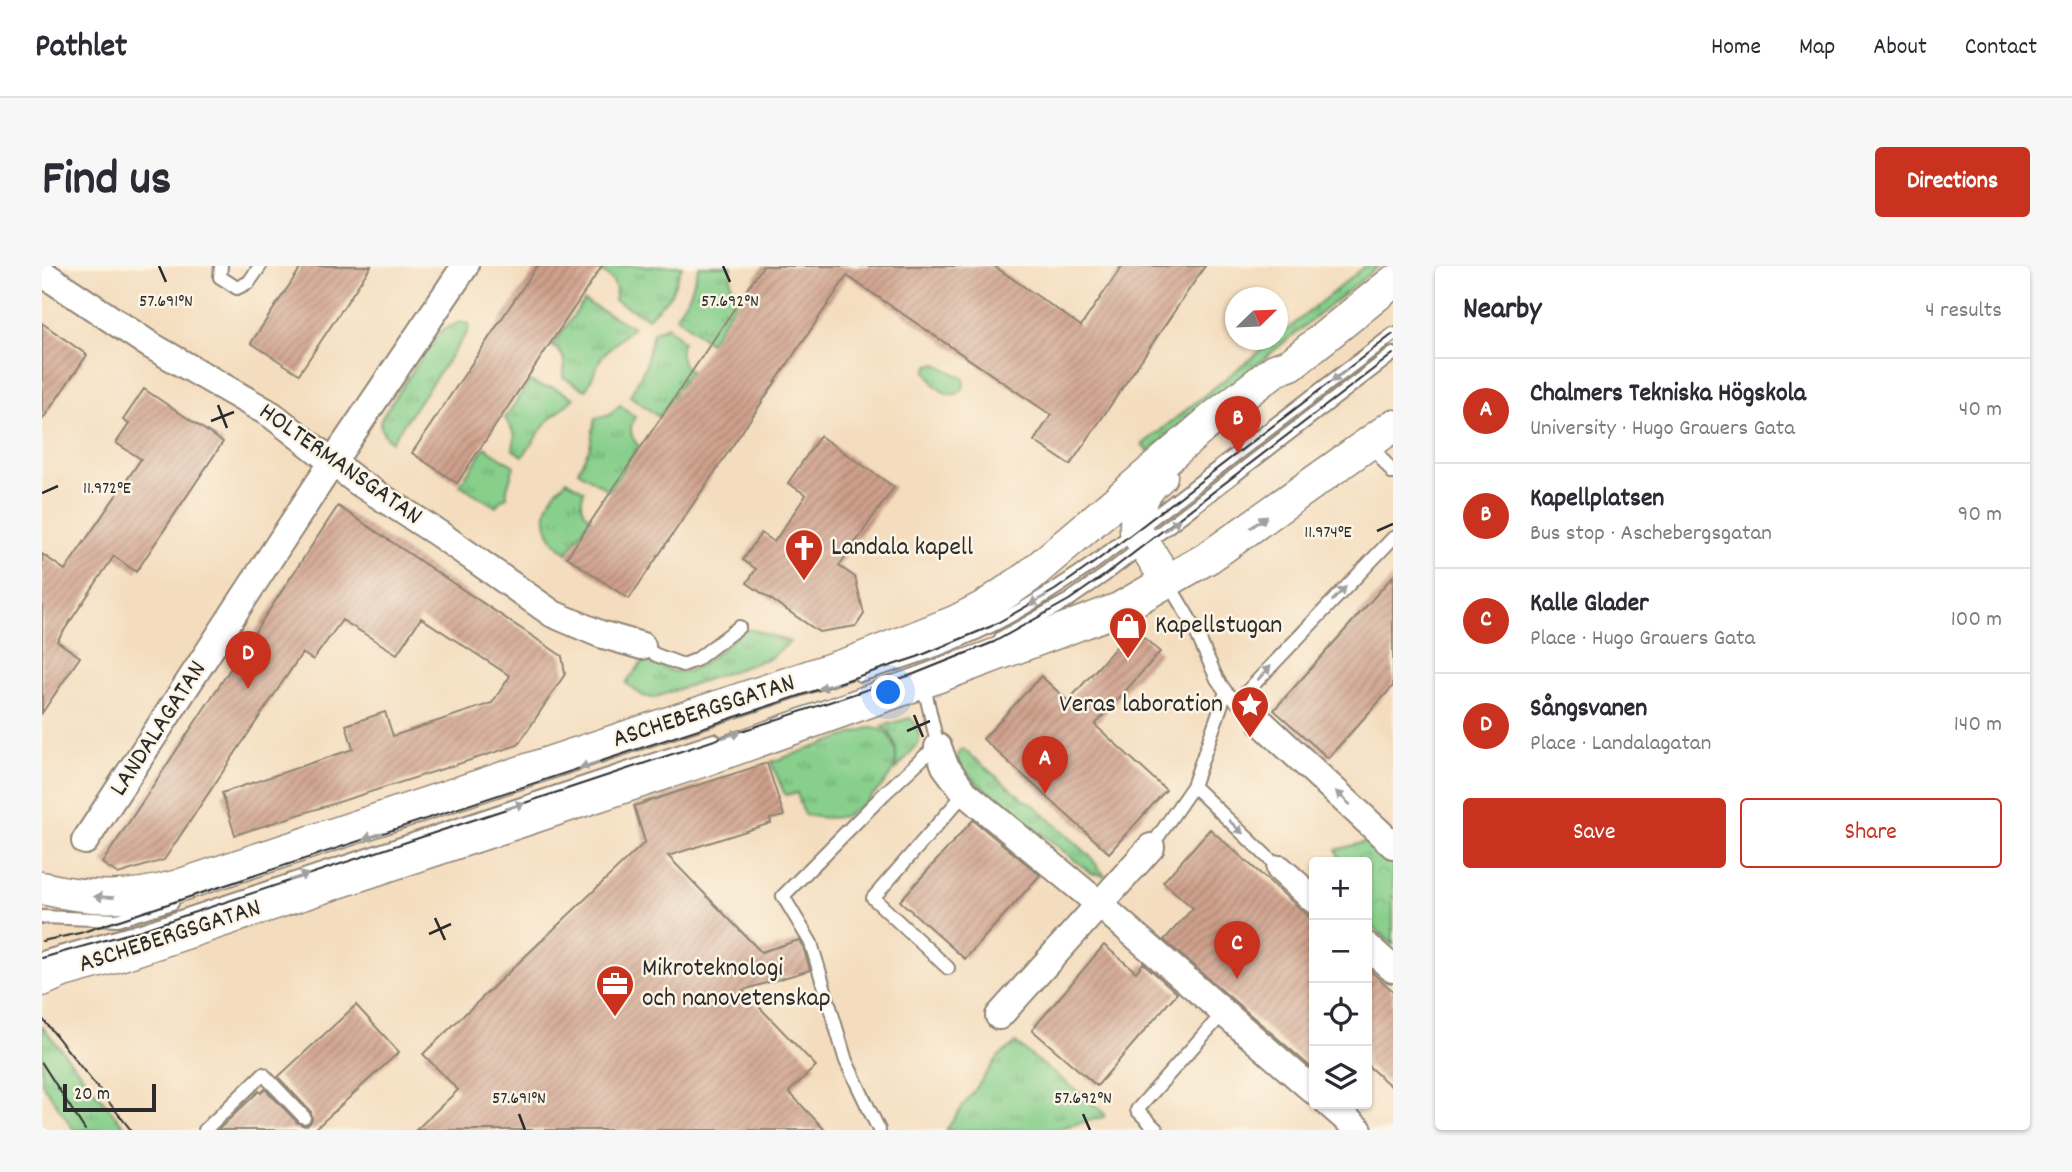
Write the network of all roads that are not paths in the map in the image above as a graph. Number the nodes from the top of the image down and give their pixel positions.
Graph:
1 (221, 266) edge
2 (260, 266) edge
3 (465, 266) edge
4 (47, 271) edge
5 (1393, 282) edge
6 (1393, 334) edge
7 (1393, 354) edge
8 (1291, 364) junction
9 (1393, 410) edge
10 (1381, 435) edge
11 (332, 463) junction
12 (1393, 473) edge
13 (1309, 488) junction
14 (1141, 538) junction
15 (1393, 538) edge
16 (1168, 582) junction
17 (739, 626) dead end
18 (642, 646) joint
19 (852, 678) dead end
20 (923, 682) junction
21 (1226, 692) junction
22 (1237, 702) junction
23 (797, 713) dead end
24 (1263, 724) joint
25 (732, 734) dead end
26 (938, 747) junction
27 (1193, 786) junction
28 (965, 793) junction
29 (85, 841) dead end
30 (1393, 845) edge
31 (1151, 847) joint
32 (1280, 869) joint
33 (42, 888) edge
34 (1309, 895) edge
35 (184, 898) dead end
36 (1099, 904) junction
37 (42, 917) edge
38 (1372, 950) edge
39 (42, 958) edge
40 (948, 968) dead end
41 (1393, 969) edge
42 (42, 980) edge
43 (1224, 1012) junction
44 (999, 1016) dead end
45 (1309, 1087) edge
46 (1335, 1109) edge
47 (304, 1117) dead end
48 (205, 1130) edge
49 (879, 1130) edge
50 (1157, 1130) edge
51 (1359, 1130) edge

1 - 2 lane
3 - 11 street, LANDALAGATAN
4 - 11 street, HOLTERMANSGATAN
5 - 8 street, ASCHEBERGSGATAN
6 -> 14 lane
14 -> 7 lane
8 - 14 street, ASCHEBERGSGATAN
8 -> 33 street, ASCHEBERGSGATAN
9 - 13 street, ASCHEBERGSGATAN
10 - 12 lane, ASCHEBERGSGATAN
10 - 13 street, ASCHEBERGSGATAN
11 - 18 street, HOLTERMANSGATAN
11 - 29 street, LANDALAGATAN
16 -> 13 street, ASCHEBERGSGATAN
14 - 16 street
14 -> 19 lane
14 - 23 lane
22 -> 15 lane
16 - 20 street, ASCHEBERGSGATAN
16 - 21 lane
17 - 18 lane
20 - 26 lane
20 - 42 street, ASCHEBERGSGATAN
21 - 22 lane
21 - 27 lane
22 - 24 lane
30 -> 24 street
39 -> 25 lane
26 - 28 street
26 - 49 lane
27 - 31 lane
27 -> 32 lane
28 - 36 street
28 - 40 lane
31 - 36 street
32 - 34 street
35 - 37 lane
36 - 43 street
36 - 44 street
38 - 41 street
43 - 45 street
43 - 50 lane
46 - 51 street
47 - 48 lane

